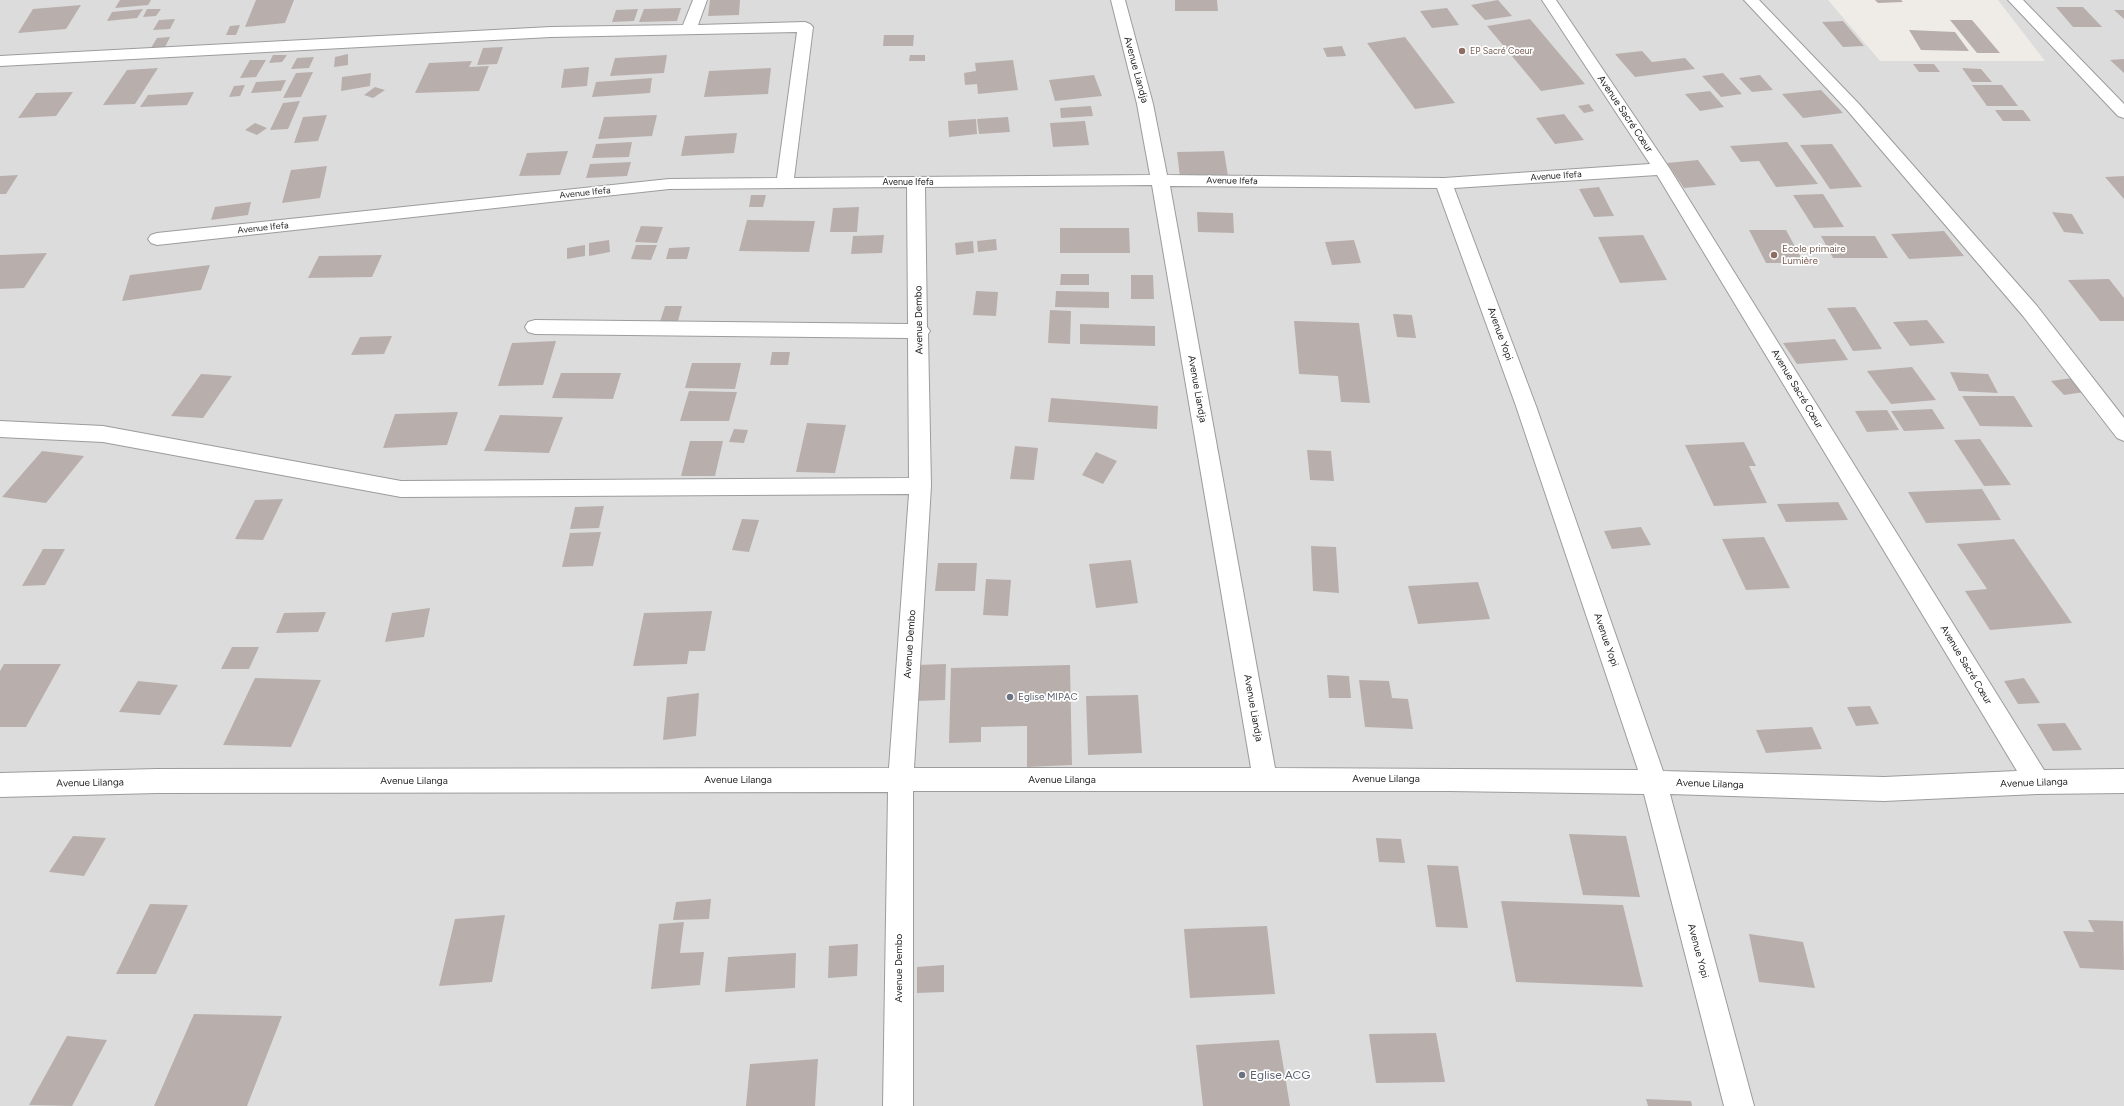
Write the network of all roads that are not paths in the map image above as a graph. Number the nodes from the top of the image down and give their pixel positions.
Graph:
1 (700, 0) edge
2 (1118, 0) edge
3 (1549, 0) edge
4 (1751, 0) edge
5 (2015, 0) edge
6 (690, 29) junction
7 (0, 61) edge
8 (2124, 113) edge
9 (1662, 169) junction
10 (1160, 180) junction
11 (916, 182) junction
12 (785, 183) junction
13 (1444, 183) junction
14 (157, 239) dead end
15 (535, 327) dead end
16 (920, 331) junction
17 (0, 429) edge
18 (2124, 433) edge
19 (920, 486) junction
20 (1265, 779) junction
21 (900, 780) junction
22 (2124, 781) edge
23 (1654, 782) junction
24 (2037, 782) junction
25 (0, 785) edge
26 (898, 1106) edge
27 (1739, 1106) edge

1 - 6 street
2 - 10 street, Avenue Liandja
3 - 9 street, Avenue Sacré Cœur
4 - 18 street
5 - 8 street
6 - 7 street
6 - 12 street
9 - 13 street, Avenue Ifefa
9 - 24 street, Avenue Sacré Cœur
10 - 11 street, Avenue Ifefa
10 - 13 street, Avenue Ifefa
10 - 20 street, Avenue Liandja
11 - 12 street, Avenue Ifefa
11 - 16 street, Avenue Dembo
12 - 14 street, Avenue Ifefa
13 - 23 street, Avenue Yopi
15 - 16 street
16 - 19 street, Avenue Dembo
17 - 19 street
19 - 21 street, Avenue Dembo
20 - 21 street, Avenue Lilanga
20 - 23 street, Avenue Lilanga
21 - 25 street, Avenue Lilanga
21 - 26 street, Avenue Dembo
22 - 24 street, Avenue Lilanga
23 - 24 street, Avenue Lilanga
23 - 27 street, Avenue Yopi

